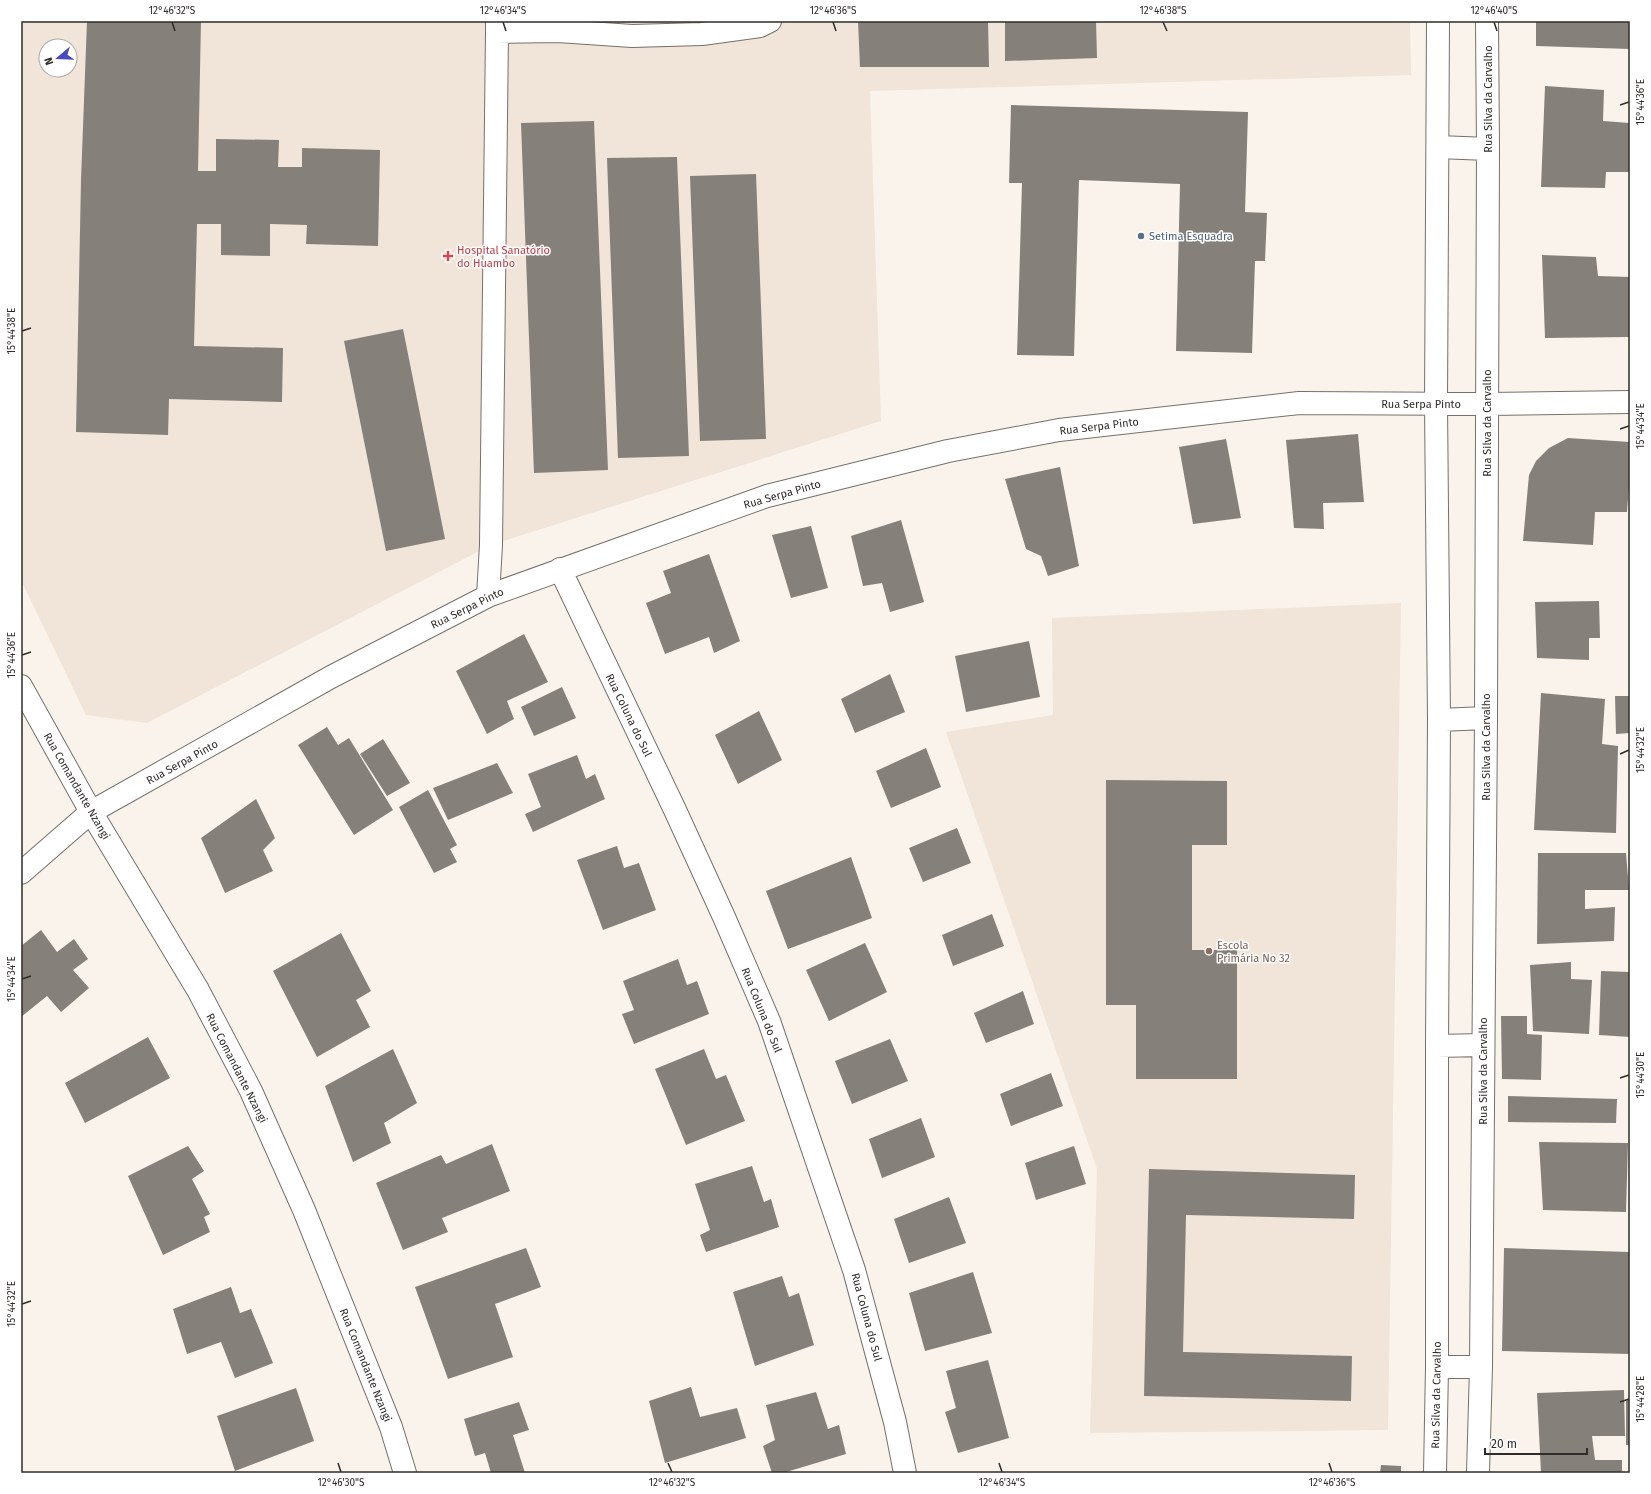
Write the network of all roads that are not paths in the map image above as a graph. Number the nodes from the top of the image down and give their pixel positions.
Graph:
1 (770, 21) edge
2 (1438, 21) edge
3 (1487, 21) edge
4 (497, 26) edge
5 (1438, 147) junction
6 (1488, 149) junction
7 (1630, 402) edge
8 (1436, 404) junction
9 (1486, 404) junction
10 (560, 570) junction
11 (488, 596) junction
12 (21, 686) edge
13 (1486, 718) junction
14 (1439, 720) junction
15 (91, 812) junction
16 (21, 873) edge
17 (1483, 1045) junction
18 (1437, 1046) junction
19 (1437, 1367) junction
20 (1481, 1367) junction
21 (405, 1473) edge
22 (905, 1473) edge
23 (1435, 1473) edge
24 (1478, 1473) edge

1 - 4 street
2 - 5 street, Rua Silva da Carvalho
3 - 6 street, Rua Silva da Carvalho
4 - 11 street
5 - 6 street
5 - 8 street, Rua Silva da Carvalho
6 - 9 street, Rua Silva da Carvalho
7 - 9 street, Rua Serpa Pinto
8 - 9 street, Rua Serpa Pinto
8 - 10 street, Rua Serpa Pinto
8 - 14 street, Rua Silva da Carvalho
9 - 13 street, Rua Silva da Carvalho
10 - 11 street, Rua Serpa Pinto
10 - 22 street, Rua Coluna do Sul
11 - 15 street, Rua Serpa Pinto
12 - 15 street, Rua Comandante Nzangi
13 - 14 street
13 - 17 street, Rua Silva da Carvalho
14 - 18 street, Rua Silva da Carvalho
15 - 16 street, Rua Serpa Pinto
15 - 21 street, Rua Comandante Nzangi
17 - 18 street
17 - 20 street, Rua Silva da Carvalho
18 - 19 street, Rua Silva da Carvalho
19 - 20 street
19 - 23 street, Rua Silva da Carvalho
20 - 24 street, Rua Silva da Carvalho

